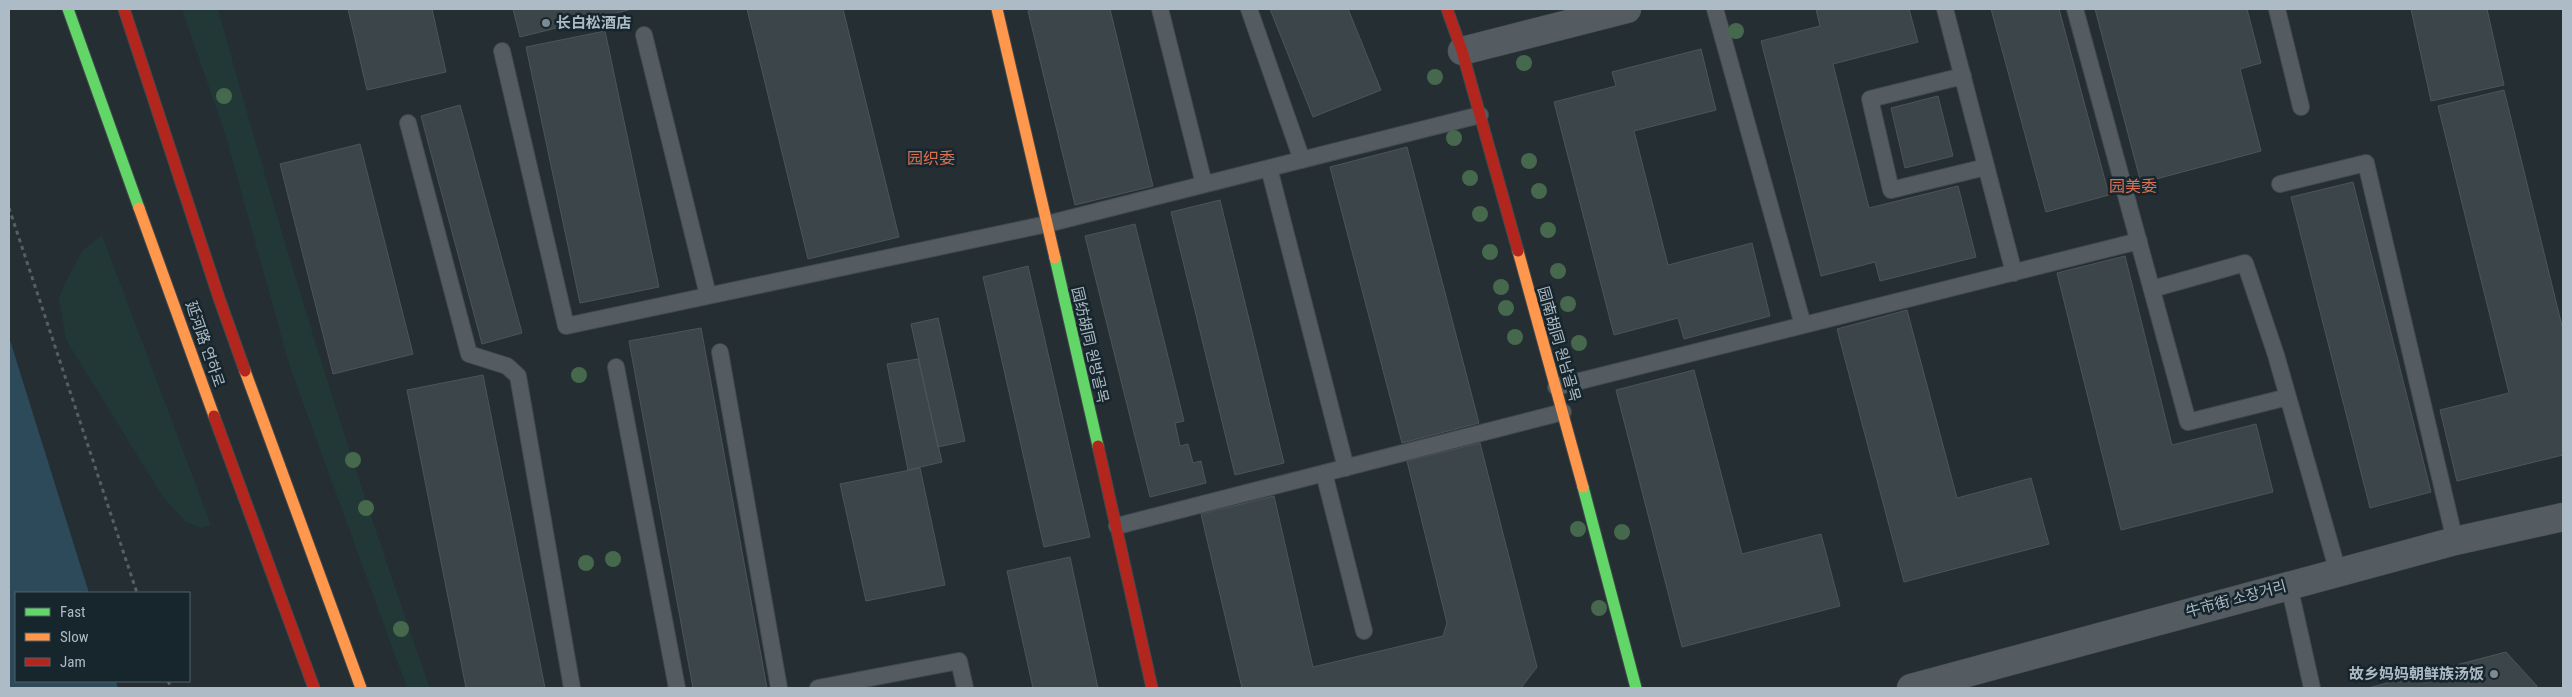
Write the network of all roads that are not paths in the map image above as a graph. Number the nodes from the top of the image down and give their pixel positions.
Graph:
1 (68, 9) edge
2 (124, 9) edge
3 (997, 9) edge
4 (1160, 9) edge
5 (1250, 9) edge
6 (1447, 9) edge
7 (1715, 9) edge
8 (1945, 9) edge
9 (2075, 9) edge
10 (2276, 9) edge
11 (1615, 10) edge
12 (644, 35) dead end
13 (502, 50) dead end
14 (1462, 51) junction
15 (1963, 76) junction
16 (2301, 107) dead end
17 (1480, 115) junction
18 (408, 123) dead end
19 (1302, 160) junction
20 (1986, 166) junction
21 (1269, 168) junction
22 (1204, 184) junction
23 (2280, 184) dead end
24 (1047, 224) junction
25 (2139, 242) junction
26 (2014, 273) junction
27 (2152, 289) junction
28 (708, 296) junction
29 (1803, 325) junction
30 (720, 352) dead end
31 (616, 367) dead end
32 (1556, 387) junction
33 (2288, 397) junction
34 (1563, 412) junction
35 (1346, 468) junction
36 (1324, 473) junction
37 (2563, 517) edge
38 (1117, 526) junction
39 (2455, 541) junction
40 (2338, 572) junction
41 (2289, 585) junction
42 (1364, 631) dead end
43 (870, 683) edge
44 (314, 688) edge
45 (361, 688) edge
46 (572, 688) edge
47 (677, 688) edge
48 (779, 688) edge
49 (818, 688) edge
50 (965, 688) edge
51 (1152, 688) edge
52 (1636, 688) edge
53 (1911, 688) edge
54 (2312, 688) edge

1 - 44 main road, 延河路 연하로
2 - 45 main road, 延河路 연하로
3 - 24 main road, 园纺胡同 원방골목
4 - 22 lane
5 - 19 lane
6 - 14 main road, 园南胡同 원남골목
7 - 29 lane
8 - 15 lane
9 - 25 lane
10 - 16 lane
11 - 14 street
12 - 28 lane
13 - 28 lane
14 - 17 main road, 园南胡同 원남골목
15 - 20 lane
15 - 20 lane
17 - 19 lane
17 - 32 main road, 园南胡同 원남골목
18 - 46 lane
19 - 21 lane
20 - 26 lane
21 - 22 lane
21 - 35 lane
22 - 24 lane
23 - 39 lane
24 - 28 lane
24 - 38 main road, 园纺胡同 원방골목
25 - 26 lane
25 - 27 lane
26 - 29 lane
27 - 33 lane
27 - 33 lane
29 - 32 lane
30 - 48 lane
31 - 47 lane
32 - 34 main road, 园南胡同 원남골목
33 - 40 lane
34 - 35 lane
34 - 52 main road, 园南胡同 원남골목
35 - 36 lane
36 - 38 lane
36 - 42 lane
37 - 39 street, 牛市街 소장거리
38 - 51 main road, 园纺胡同 원방골목
39 - 40 street, 牛市街 소장거리
40 - 41 street, 牛市街 소장거리
41 - 53 street, 牛市街 소장거리
41 - 54 lane
43 - 49 lane
43 - 50 lane

